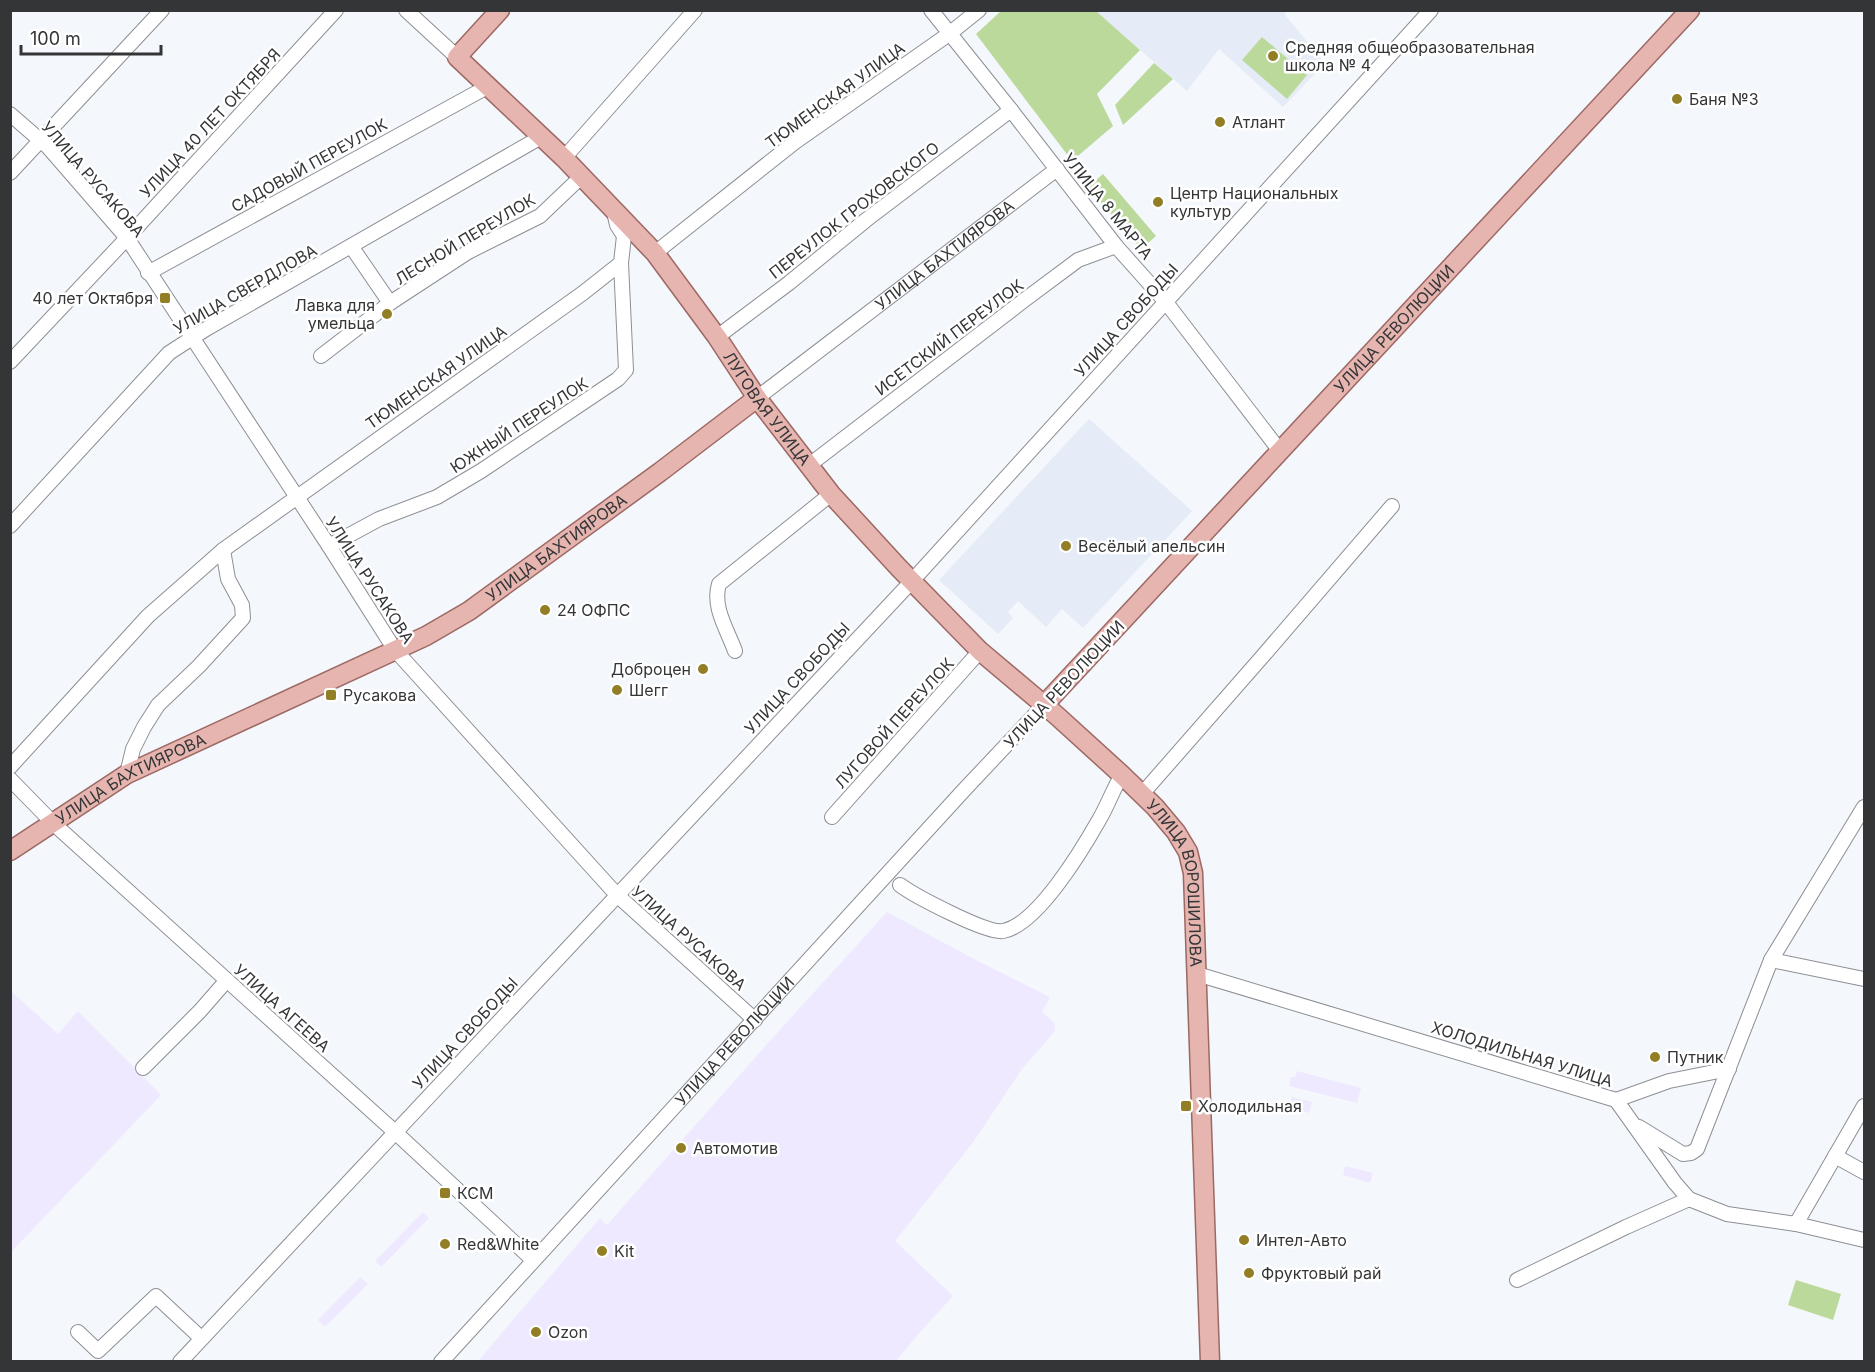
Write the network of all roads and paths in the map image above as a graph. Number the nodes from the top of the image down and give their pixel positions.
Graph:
1 (162, 10) edge
2 (336, 10) edge
3 (406, 10) edge
4 (500, 10) edge
5 (695, 10) edge
6 (931, 10) edge
7 (979, 10) edge
8 (1431, 10) edge
9 (1690, 10) edge
10 (949, 34) junction
11 (457, 57) junction
12 (487, 87) junction
13 (1011, 110) junction
14 (10, 114) edge
15 (541, 137) junction
16 (41, 140) junction
17 (564, 158) junction
18 (1057, 169) junction
19 (10, 173) edge
20 (581, 177) junction
21 (614, 209) junction
22 (127, 238) junction
23 (351, 246) junction
24 (1116, 246) junction
25 (655, 253) junction
26 (621, 263) junction
27 (148, 273) junction
28 (1165, 301) junction
29 (390, 303) junction
30 (717, 337) junction
31 (192, 338) junction
32 (321, 356) dead end
33 (10, 362) edge
34 (758, 398) junction
35 (1280, 451) junction
36 (808, 466) junction
37 (831, 494) junction
38 (296, 497) junction
39 (1392, 506) dead end
40 (10, 526) edge
41 (329, 546) junction
42 (223, 550) junction
43 (912, 581) junction
44 (395, 650) junction
45 (735, 651) dead end
46 (980, 651) junction
47 (1044, 705) junction
48 (10, 767) edge
49 (127, 774) junction
50 (1122, 775) junction
51 (10, 779) edge
52 (1142, 794) junction
53 (1864, 807) edge
54 (832, 817) dead end
55 (54, 824) junction
56 (10, 851) edge
57 (900, 885) dead end
58 (617, 895) junction
59 (1771, 960) junction
60 (1197, 974) junction
61 (1864, 979) edge
62 (227, 980) junction
63 (755, 1020) junction
64 (143, 1068) dead end
65 (1729, 1069) junction
66 (1616, 1100) junction
67 (1864, 1106) edge
68 (1632, 1123) junction
69 (394, 1132) junction
70 (1835, 1156) junction
71 (1864, 1172) edge
72 (1689, 1200) junction
73 (1796, 1224) junction
74 (1864, 1240) edge
75 (532, 1260) junction
76 (1517, 1280) dead end
77 (78, 1332) dead end
78 (201, 1338) junction
79 (180, 1362) edge
80 (441, 1362) edge
81 (1210, 1362) edge

1 - 16 street
2 - 22 street, УЛИЦА 40 ЛЕТ ОКТЯБРЯ
3 - 11 street, ЛУГОВАЯ УЛИЦА
4 - 11 main road
5 - 17 street
6 - 10 street, УЛИЦА 8 МАРТА
7 - 10 street, ТЮМЕНСКАЯ УЛИЦА
8 - 28 street, УЛИЦА СВОБОДЫ
9 - 35 main road, УЛИЦА РЕВОЛЮЦИИ
10 - 13 street, УЛИЦА 8 МАРТА
10 - 25 street, ТЮМЕНСКАЯ УЛИЦА
11 - 12 main road, ЛУГОВАЯ УЛИЦА
12 - 15 main road, ЛУГОВАЯ УЛИЦА
12 - 27 street, САДОВЫЙ ПЕРЕУЛОК
13 - 18 street, УЛИЦА 8 МАРТА
13 - 30 street, ПЕРЕУЛОК ГРОХОВСКОГО
14 - 16 street, УЛИЦА РУСАКОВА
15 - 17 main road, ЛУГОВАЯ УЛИЦА
15 - 23 street, УЛИЦА СВЕРДЛОВА
16 - 19 street
16 - 22 street, УЛИЦА РУСАКОВА
17 - 20 main road, ЛУГОВАЯ УЛИЦА
18 - 24 street, УЛИЦА 8 МАРТА
18 - 34 street, УЛИЦА БАХТИЯРОВА
20 - 21 main road, ЛУГОВАЯ УЛИЦА
20 - 29 street, ЛЕСНОЙ ПЕРЕУЛОК
21 - 25 main road, ЛУГОВАЯ УЛИЦА
21 - 26 street
22 - 27 street, УЛИЦА РУСАКОВА
22 - 33 street, УЛИЦА 40 ЛЕТ ОКТЯБРЯ
23 - 29 street, ЛЕСНОЙ ПЕРЕУЛОК
23 - 31 street, УЛИЦА СВЕРДЛОВА
24 - 28 street, УЛИЦА 8 МАРТА
24 - 36 street, ИСЕТСКИЙ ПЕРЕУЛОК
25 - 30 main road, ЛУГОВАЯ УЛИЦА
26 - 38 street, ТЮМЕНСКАЯ УЛИЦА
26 - 41 street, ЮЖНЫЙ ПЕРЕУЛОК
27 - 31 street, УЛИЦА РУСАКОВА
28 - 35 street, УЛИЦА 8 МАРТА
28 - 43 street, УЛИЦА СВОБОДЫ
29 - 32 street, ЛЕСНОЙ ПЕРЕУЛОК
30 - 34 main road, ЛУГОВАЯ УЛИЦА
31 - 38 street, УЛИЦА РУСАКОВА
31 - 40 street, УЛИЦА СВЕРДЛОВА
34 - 36 main road, ЛУГОВАЯ УЛИЦА
34 - 44 main road, УЛИЦА БАХТИЯРОВА
35 - 47 main road, УЛИЦА РЕВОЛЮЦИИ
36 - 37 main road, ЛУГОВАЯ УЛИЦА
37 - 43 main road, ЛУГОВАЯ УЛИЦА
37 - 45 street
38 - 41 street, УЛИЦА РУСАКОВА
38 - 42 street, ТЮМЕНСКАЯ УЛИЦА
39 - 52 street, УЛИЦА ВОРОШИЛОВА
41 - 44 street, УЛИЦА РУСАКОВА
42 - 48 street, ТЮМЕНСКАЯ УЛИЦА
42 - 49 street
43 - 46 main road, ЛУГОВАЯ УЛИЦА
43 - 58 street, УЛИЦА СВОБОДЫ
44 - 49 main road, УЛИЦА БАХТИЯРОВА
44 - 58 street, УЛИЦА РУСАКОВА
46 - 47 main road, ЛУГОВАЯ УЛИЦА
46 - 54 street, ЛУГОВОЙ ПЕРЕУЛОК
47 - 50 main road, ЛУГОВАЯ УЛИЦА
47 - 63 street, УЛИЦА РЕВОЛЮЦИИ
49 - 55 main road, УЛИЦА БАХТИЯРОВА
50 - 52 main road, ЛУГОВАЯ УЛИЦА
50 - 57 street
51 - 55 street, УЛИЦА АГЕЕВА
52 - 60 main road, УЛИЦА ВОРОШИЛОВА
53 - 59 street
55 - 56 main road, УЛИЦА БАХТИЯРОВА
55 - 62 street, УЛИЦА АГЕЕВА
58 - 63 street, УЛИЦА РУСАКОВА
58 - 69 street, УЛИЦА СВОБОДЫ
59 - 61 street
59 - 65 street
60 - 66 street, ХОЛОДИЛЬНАЯ УЛИЦА
60 - 81 main road, УЛИЦА ВОРОШИЛОВА
62 - 64 street
62 - 69 street, УЛИЦА АГЕЕВА
63 - 75 street, УЛИЦА РЕВОЛЮЦИИ
65 - 66 street
65 - 68 street
66 - 68 street, ХОЛОДИЛЬНАЯ УЛИЦА
67 - 70 street
68 - 72 street, ХОЛОДИЛЬНАЯ УЛИЦА
69 - 75 street, УЛИЦА АГЕЕВА
69 - 78 street, УЛИЦА СВОБОДЫ
70 - 71 street
70 - 73 street
72 - 73 street
72 - 76 street
73 - 74 street
75 - 80 street, УЛИЦА РЕВОЛЮЦИИ
77 - 78 street
78 - 79 street, УЛИЦА СВОБОДЫ

